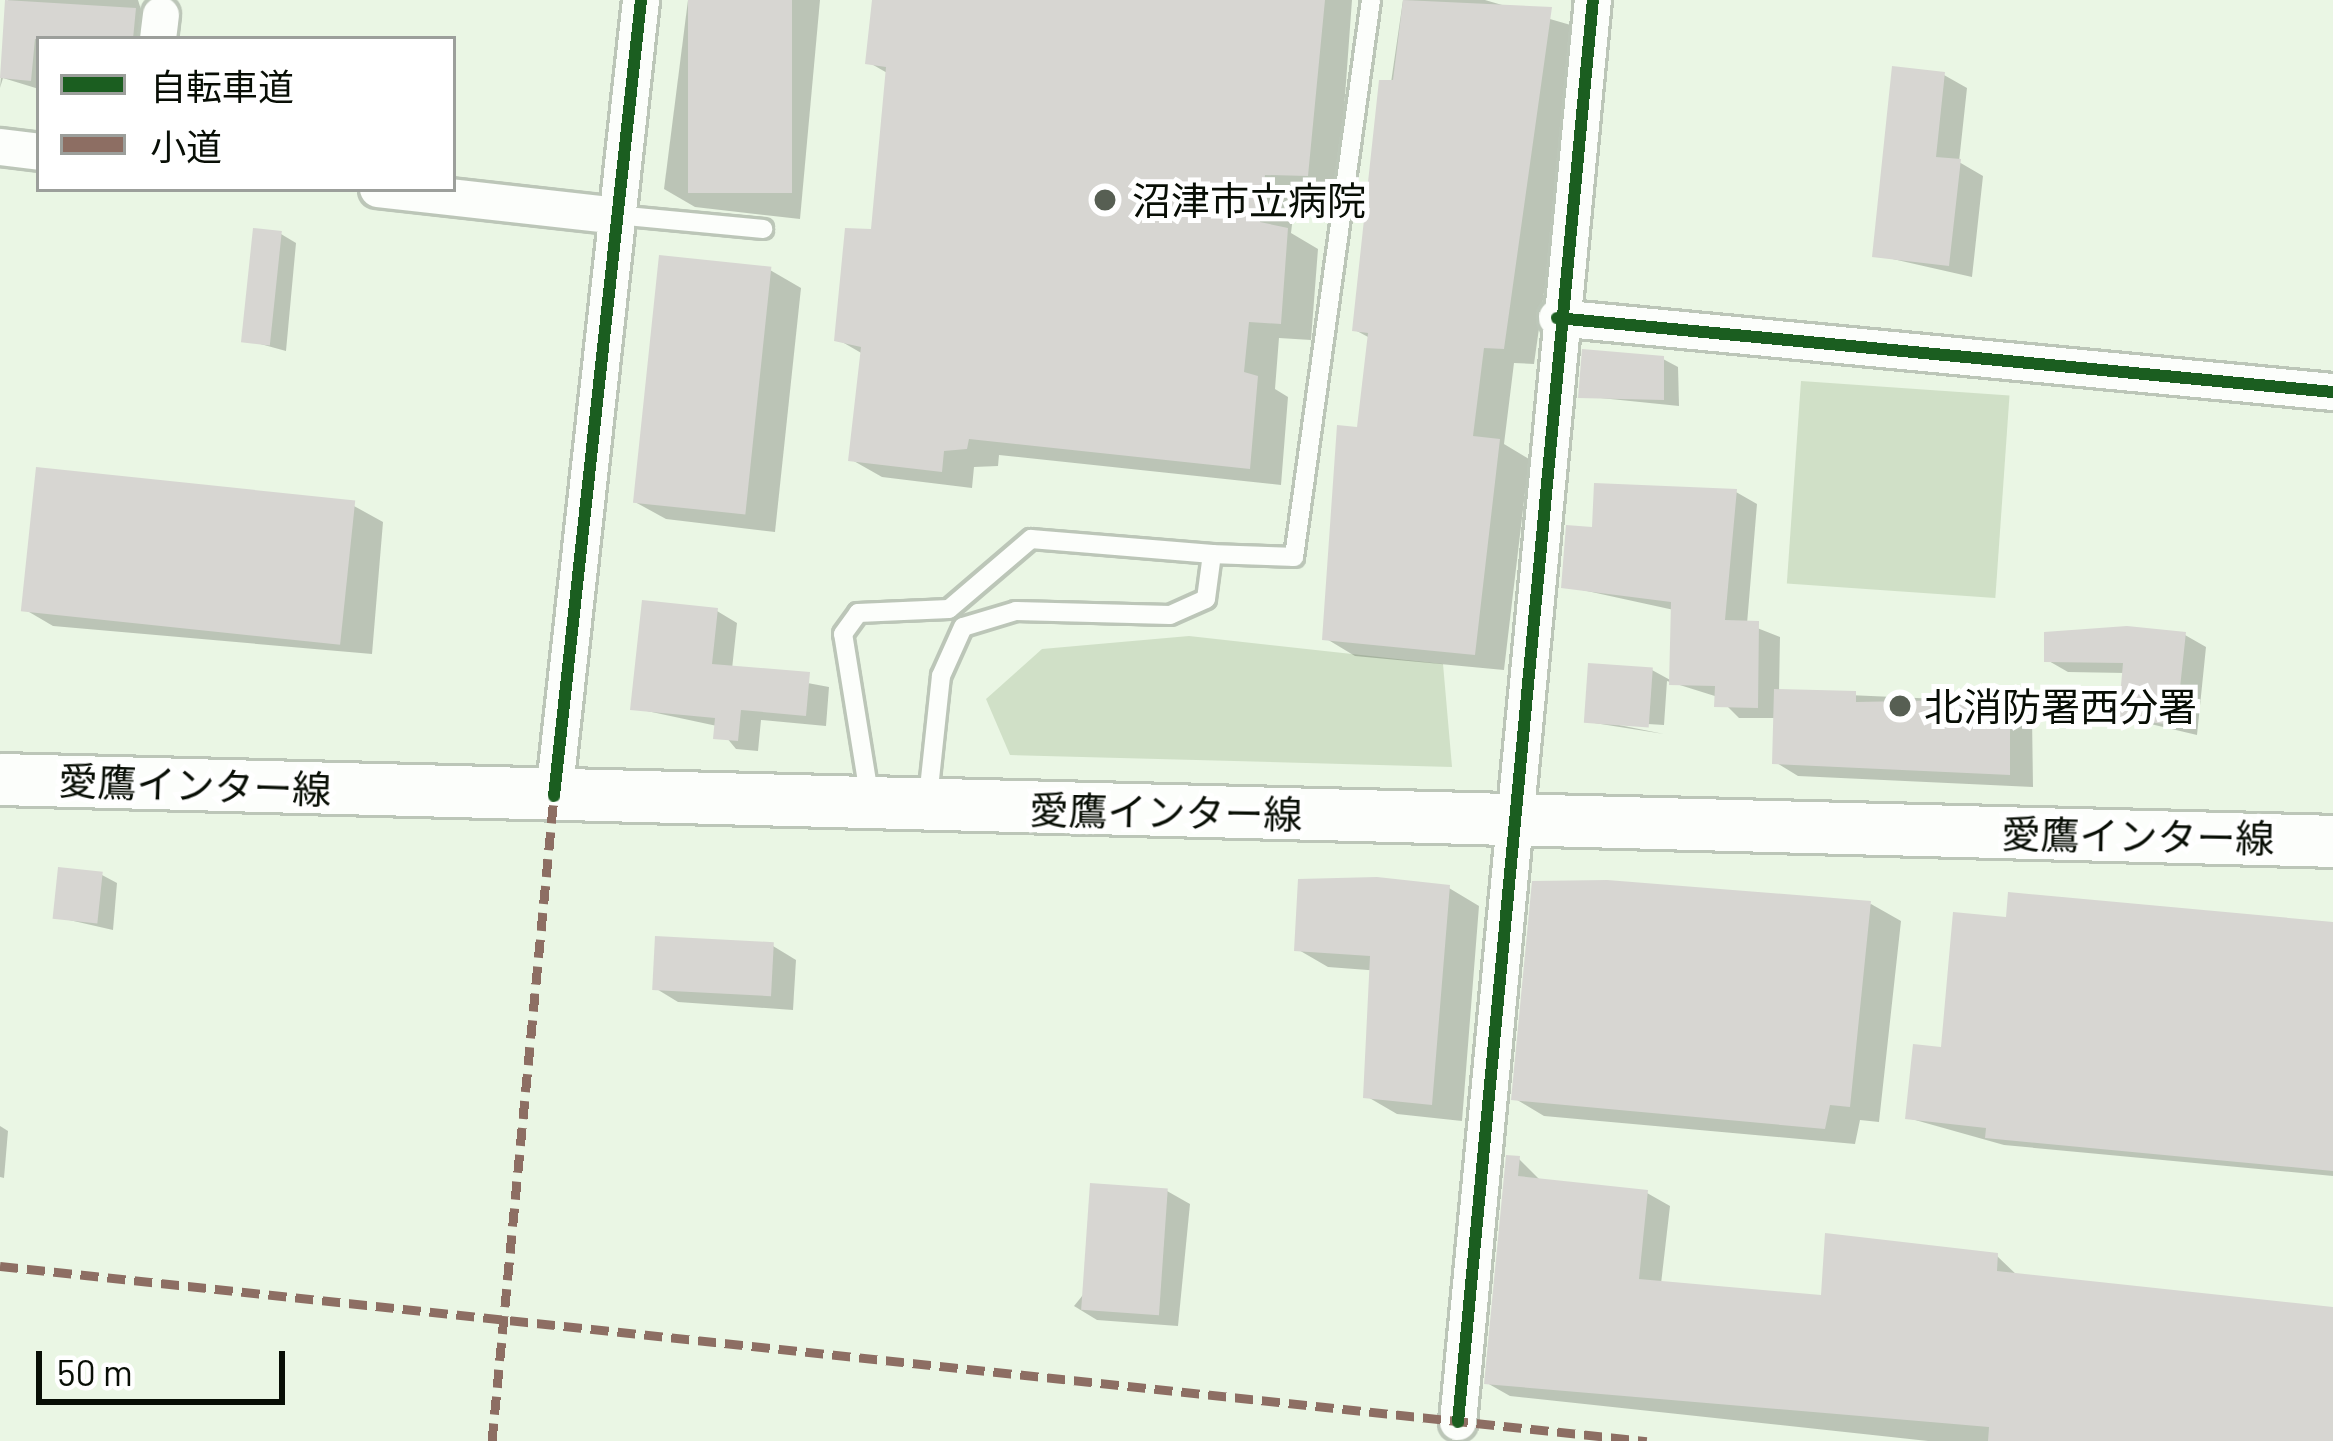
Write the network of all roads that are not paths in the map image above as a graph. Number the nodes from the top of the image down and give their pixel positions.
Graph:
1 (641, 0) edge
2 (1371, 0) edge
3 (1593, 0) edge
4 (0, 147) edge
5 (36, 152) edge
6 (405, 192) edge
7 (611, 215) junction
8 (763, 229) dead end
9 (1556, 317) junction
10 (2333, 392) edge
11 (1212, 554) junction
12 (0, 779) edge
13 (554, 796) junction
14 (871, 804) junction
15 (927, 806) junction
16 (1508, 820) junction
17 (2333, 841) edge
18 (1458, 1423) dead end

1 - 7 street
2 - 11 lane
3 - 9 street
4 - 5 street
6 - 7 street
7 - 8 lane
7 - 13 street
9 - 10 street
9 - 16 street
11 - 14 lane
11 - 15 lane
12 - 13 main road, 愛鷹インター線
13 - 14 main road, 愛鷹インター線
14 - 15 main road, 愛鷹インター線
15 - 16 main road, 愛鷹インター線
16 - 17 main road, 愛鷹インター線
16 - 18 street

